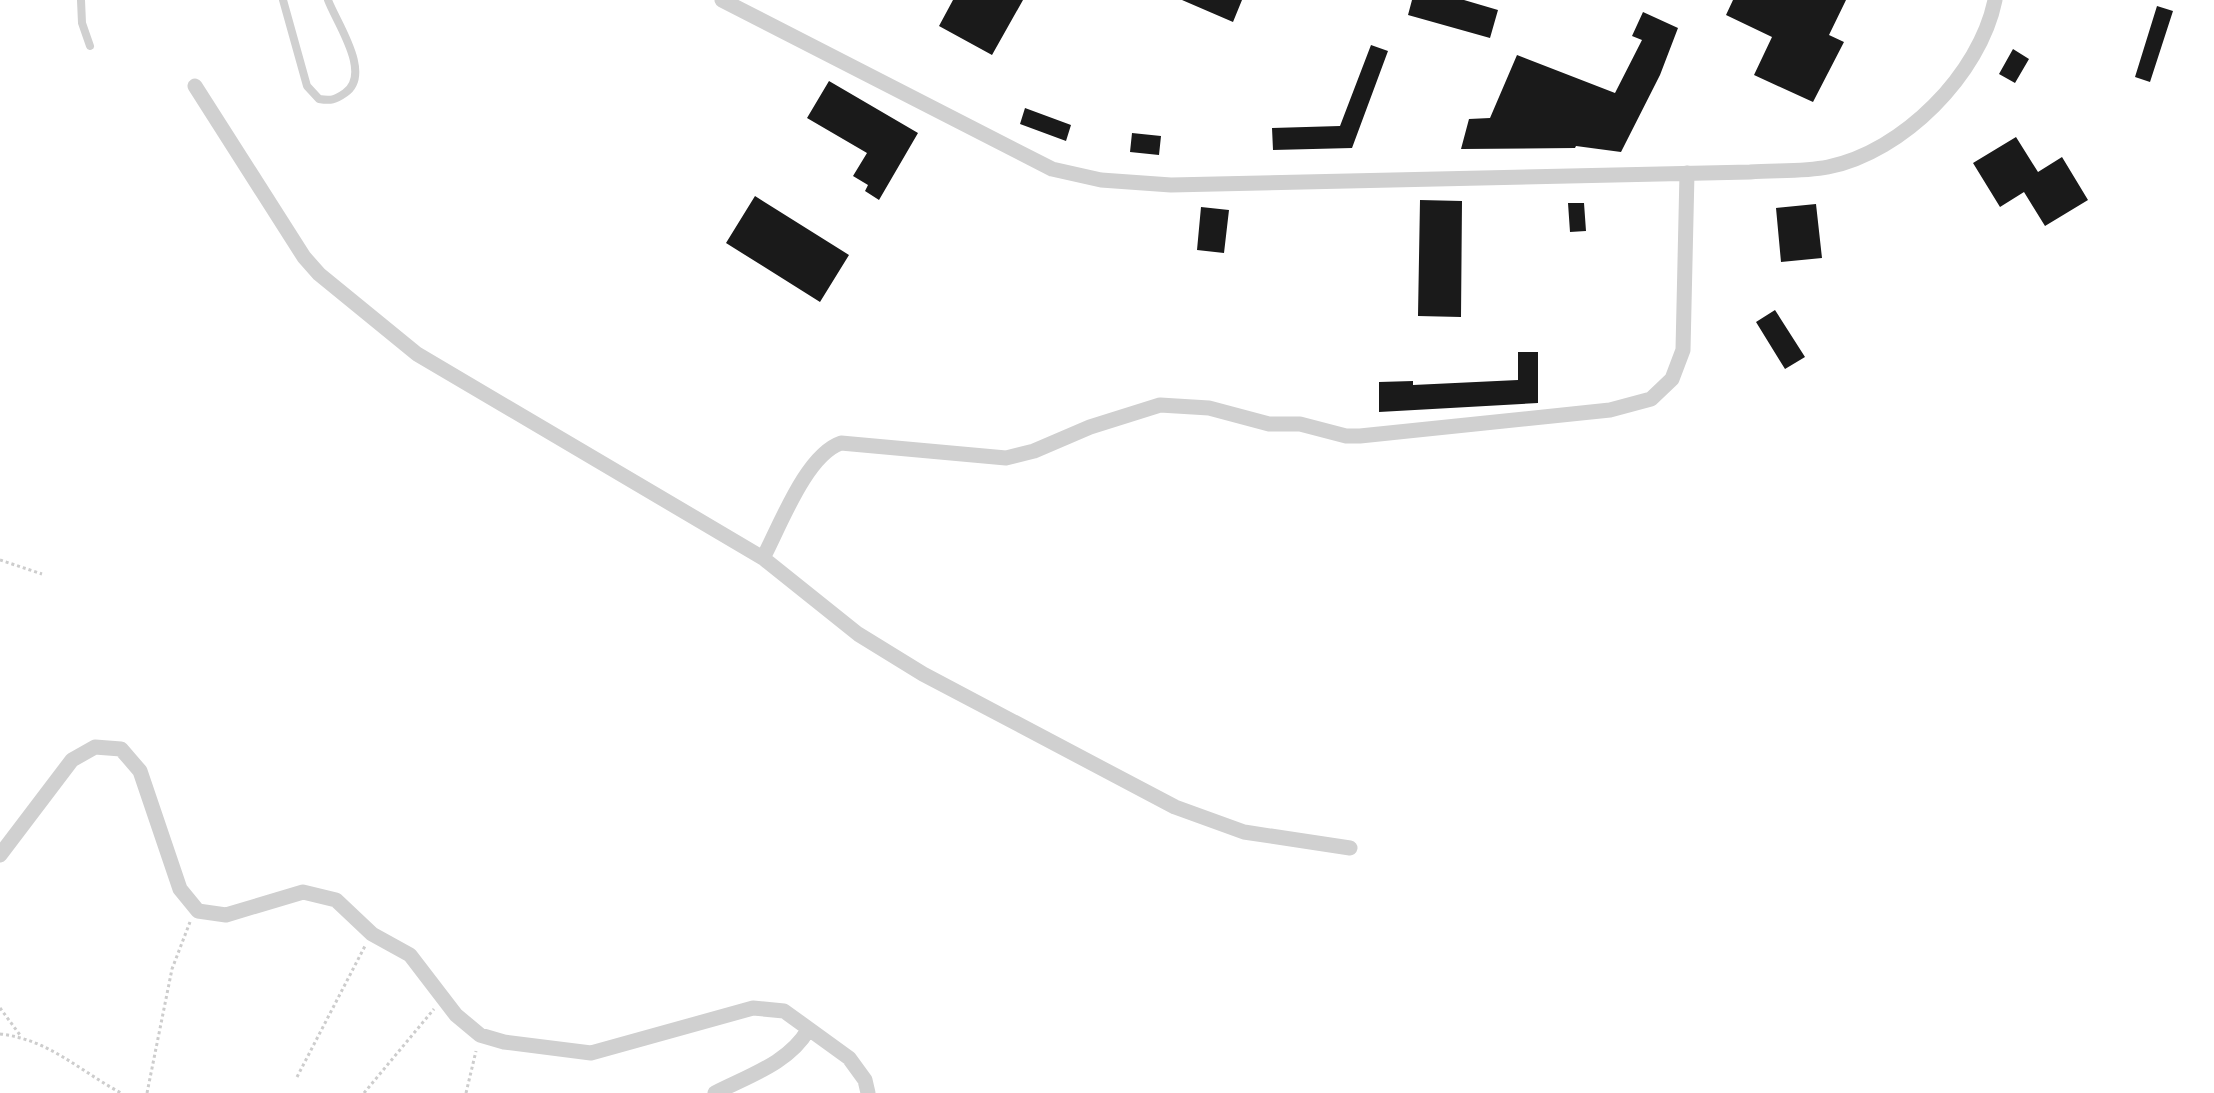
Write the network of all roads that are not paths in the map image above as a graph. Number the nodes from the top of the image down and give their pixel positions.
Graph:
1 (81, 0) edge
2 (282, 0) edge
3 (328, 0) edge
4 (722, 0) edge
5 (1995, 0) edge
6 (90, 46) dead end
7 (195, 86) dead end
8 (1687, 173) junction
9 (763, 558) junction
10 (1350, 848) dead end
11 (0, 855) edge
12 (808, 1030) junction
13 (715, 1093) edge
14 (868, 1093) edge

1 - 6 lane
2 - 3 lane
4 - 8 street
5 - 8 street
7 - 9 street
8 - 9 street
9 - 10 street
11 - 12 street
12 - 13 street
12 - 14 street

